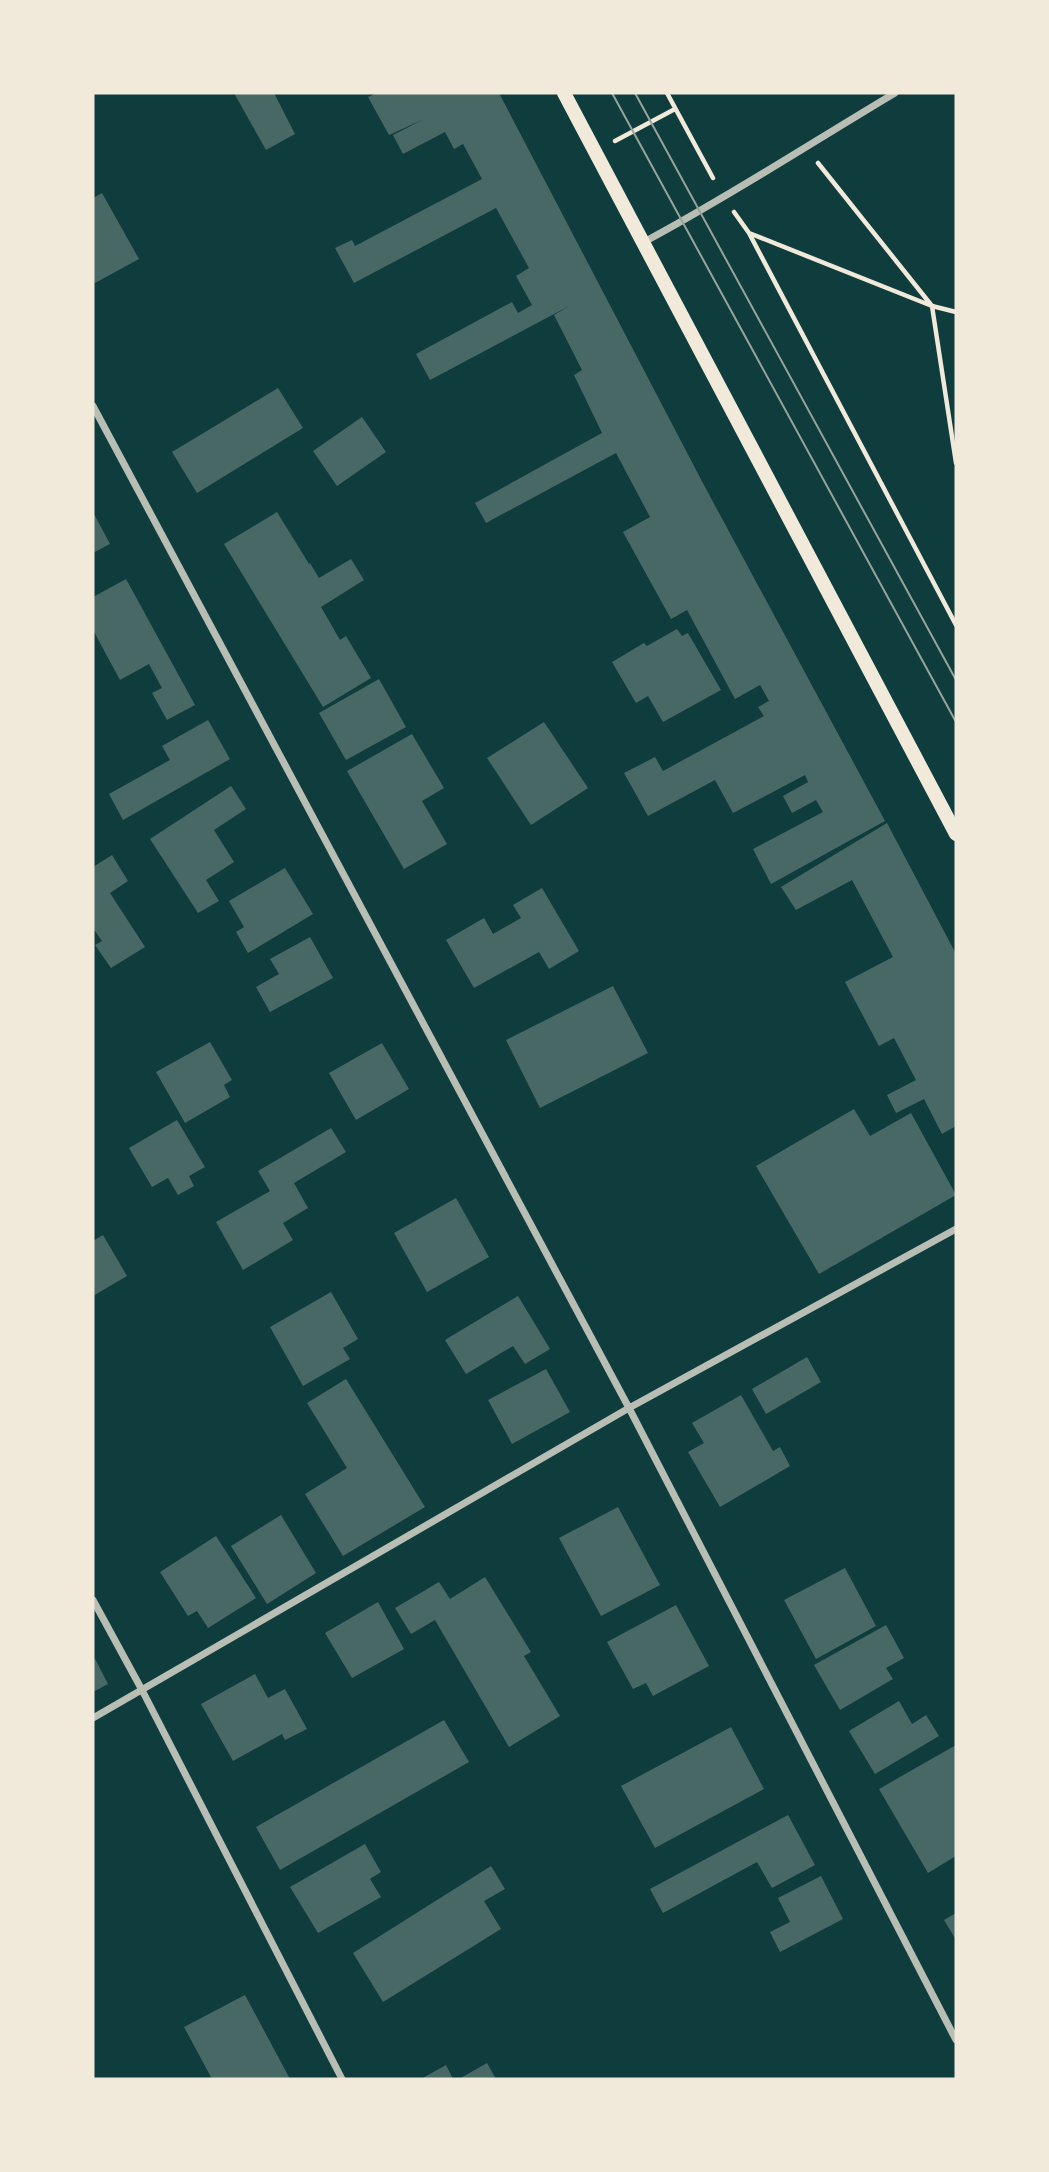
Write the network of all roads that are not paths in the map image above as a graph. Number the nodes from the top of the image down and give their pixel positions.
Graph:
1 (564, 93) edge
2 (895, 93) edge
3 (644, 242) junction
4 (93, 405) edge
5 (956, 834) edge
6 (956, 1229) edge
7 (629, 1408) junction
8 (93, 1600) edge
9 (142, 1690) junction
10 (93, 1718) edge
11 (956, 2040) edge
12 (342, 2079) edge

1 - 3 main road
2 - 3 street
3 - 5 main road
4 - 7 street
6 - 7 street
7 - 9 street
7 - 11 street
8 - 9 street
9 - 10 street
9 - 12 street

